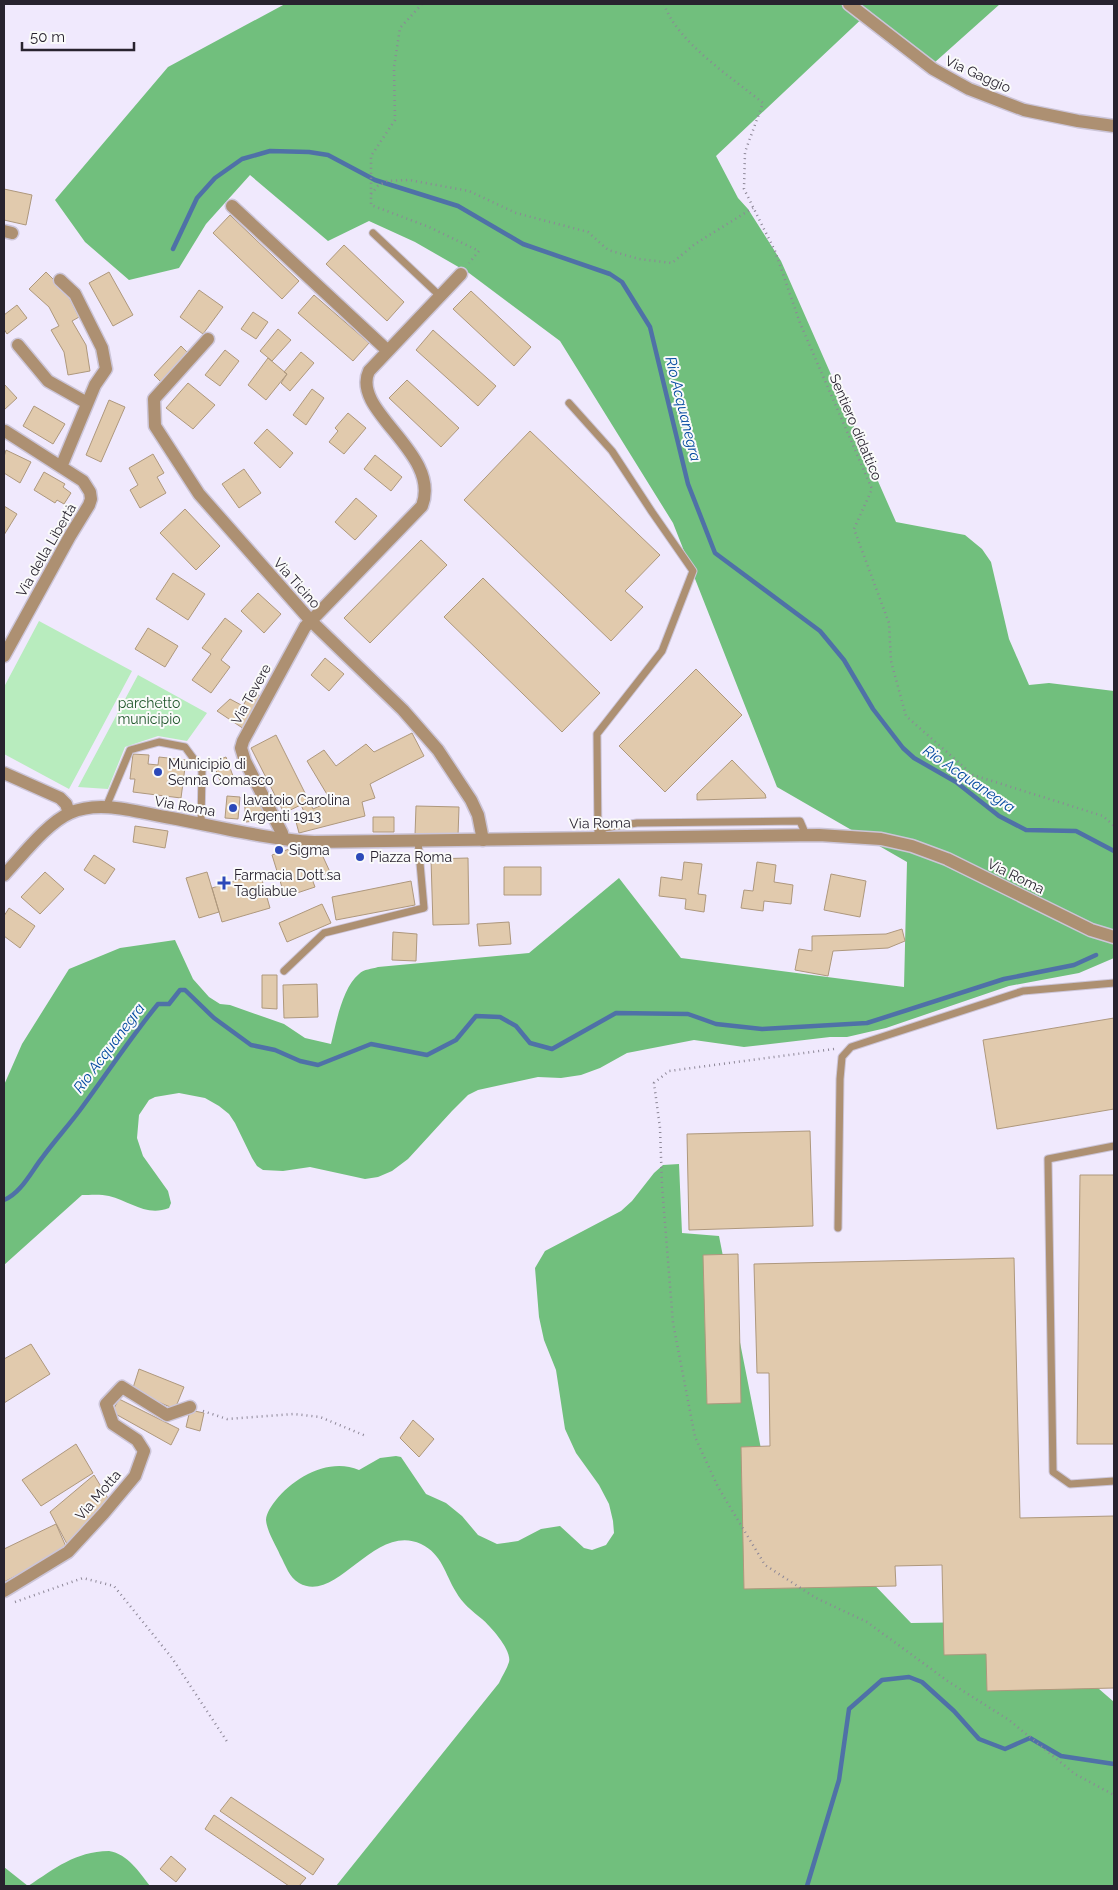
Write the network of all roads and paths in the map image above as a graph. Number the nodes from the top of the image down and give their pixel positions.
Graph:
1 (422, 4) edge
2 (664, 4) edge
3 (849, 4) edge
4 (1114, 126) edge
5 (371, 194) junction
6 (232, 206) dead end
7 (753, 208) junction
8 (373, 233) dead end
9 (461, 274) joint
10 (60, 280) dead end
11 (440, 296) junction
12 (208, 339) dead end
13 (18, 345) dead end
14 (388, 351) junction
15 (87, 403) junction
16 (570, 403) dead end
17 (5, 431) edge
18 (61, 467) junction
19 (311, 621) junction
20 (4, 656) edge
21 (4, 773) edge
22 (106, 807) junction
23 (69, 813) junction
24 (200, 824) junction
25 (1114, 826) edge
26 (598, 838) junction
27 (283, 839) junction
28 (482, 840) junction
29 (418, 841) junction
30 (4, 875) edge
31 (1114, 937) edge
32 (284, 971) dead end
33 (1114, 983) edge
34 (851, 1046) junction
35 (1114, 1146) edge
36 (838, 1228) dead end
37 (190, 1407) joint
38 (366, 1436) dead end
39 (1114, 1482) edge
40 (4, 1590) edge
41 (12, 1602) dead end
42 (228, 1743) dead end
43 (1114, 1795) edge

1 - 5 path
2 - 7 path, Sentiero didattico
3 - 4 street, Via Gaggio
5 - 7 path
5 - 9 path
6 - 14 street
7 - 25 path, Sentiero didattico
8 - 11 lane
9 - 11 street
10 - 15 street
11 - 14 street
12 - 19 street, Via Ticino
13 - 15 street
14 - 19 street
15 - 18 street
16 - 26 lane
17 - 18 street, Via della Libertà
18 - 20 street, Via della Libertà
19 - 27 street, Via Tevere
19 - 28 street, Via Ticino
21 - 23 street
22 - 23 street, Via Roma
22 - 24 street, Via Roma
22 - 24 lane
23 - 30 street
24 - 27 street, Via Roma
26 - 28 street, Via Roma
26 - 31 street, Via Roma
27 - 29 street, Via Roma
28 - 29 street, Via Roma
29 - 32 lane
33 - 34 lane
34 - 36 lane
34 - 43 path
35 - 39 lane
37 - 38 path
37 - 40 street, Via Motta
41 - 42 path

